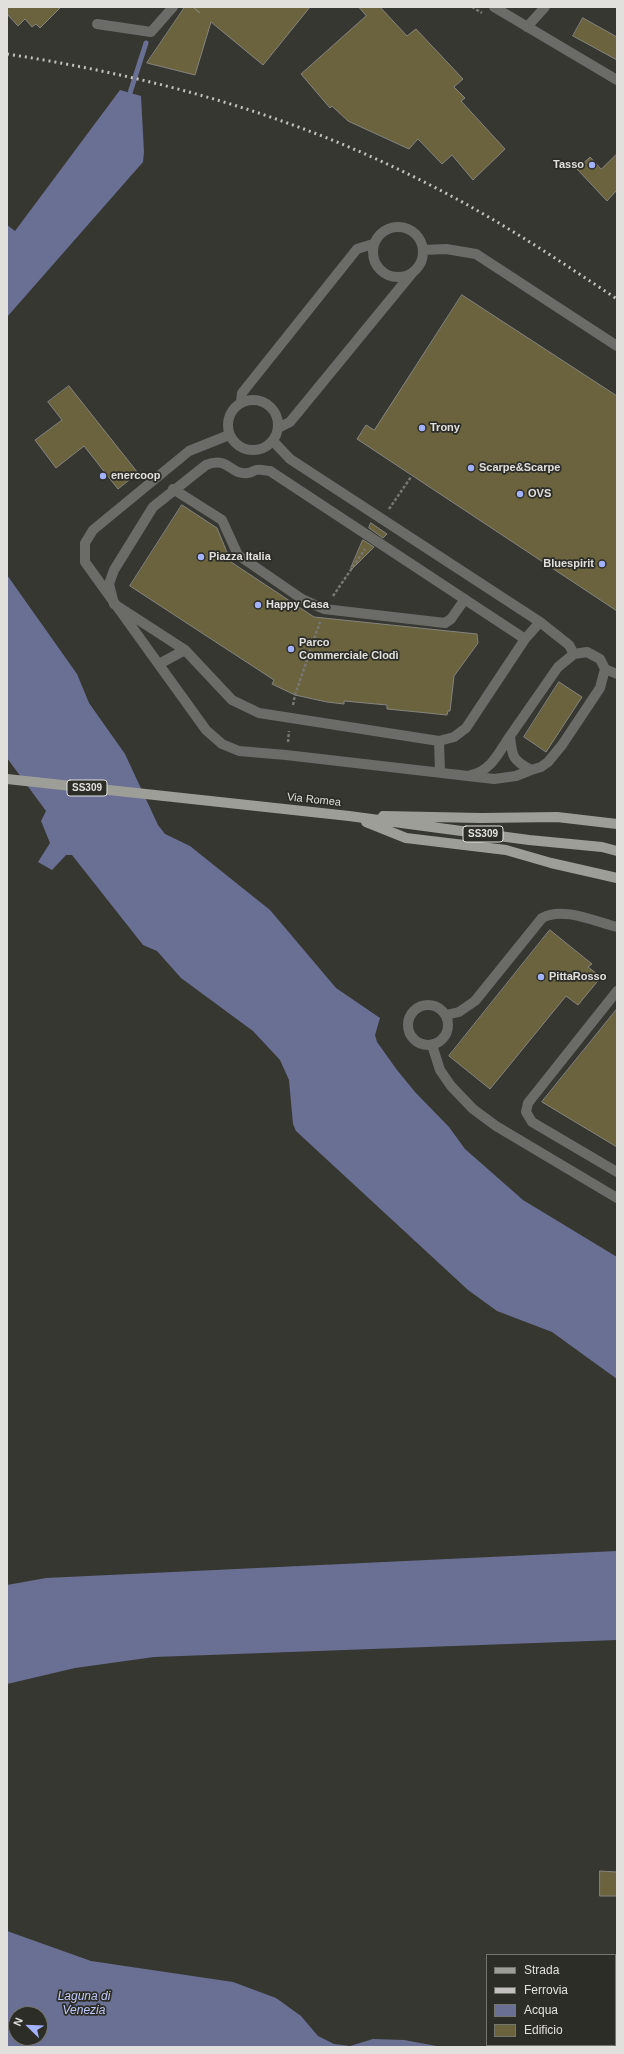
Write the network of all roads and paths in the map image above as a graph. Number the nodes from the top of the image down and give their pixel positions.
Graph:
1 (173, 7) edge
2 (494, 7) edge
3 (545, 7) edge
4 (97, 24) dead end
5 (528, 27) junction
6 (617, 80) edge
7 (373, 244) junction
8 (423, 250) junction
9 (413, 272) junction
10 (617, 346) edge
11 (241, 402) junction
12 (278, 428) junction
13 (229, 434) junction
14 (273, 441) junction
15 (174, 489) junction
16 (465, 599) junction
17 (114, 604) junction
18 (540, 622) junction
19 (525, 639) junction
20 (185, 650) junction
21 (574, 654) junction
22 (159, 664) junction
23 (605, 669) junction
24 (617, 674) edge
25 (510, 736) junction
26 (440, 741) junction
27 (531, 770) junction
28 (440, 772) junction
29 (467, 776) junction
30 (7, 779) edge
31 (349, 816) junction
32 (617, 824) edge
33 (617, 851) edge
34 (617, 878) edge
35 (617, 927) edge
36 (617, 991) edge
37 (446, 1015) junction
38 (432, 1045) junction
39 (617, 1172) edge
40 (617, 1198) edge

1 - 4 street
2 - 5 street
3 - 5 street
5 - 6 street
7 - 8 street
7 - 9 street
7 - 11 street
8 - 9 street
8 - 10 street
9 - 12 street
11 - 12 street
11 - 13 street
12 - 14 street
13 - 14 street
13 - 17 street
14 - 18 street
15 - 16 street
15 - 16 street
15 - 17 street
16 - 19 street
17 - 20 street
17 - 22 street
18 - 19 street
18 - 21 street
19 - 26 street
20 - 22 street
20 - 26 street
21 - 23 street
21 - 25 street
22 - 28 street
23 - 24 street
23 - 27 street
25 - 27 street
25 - 29 street
26 - 28 street
27 - 29 street
28 - 29 street
30 - 31 main road, Via Romea / SS309
31 - 32 main road
31 - 33 main road, Via Romea / SS309
31 - 34 main road
35 - 37 street
36 - 39 street
37 - 38 street
37 - 38 street
38 - 40 street

